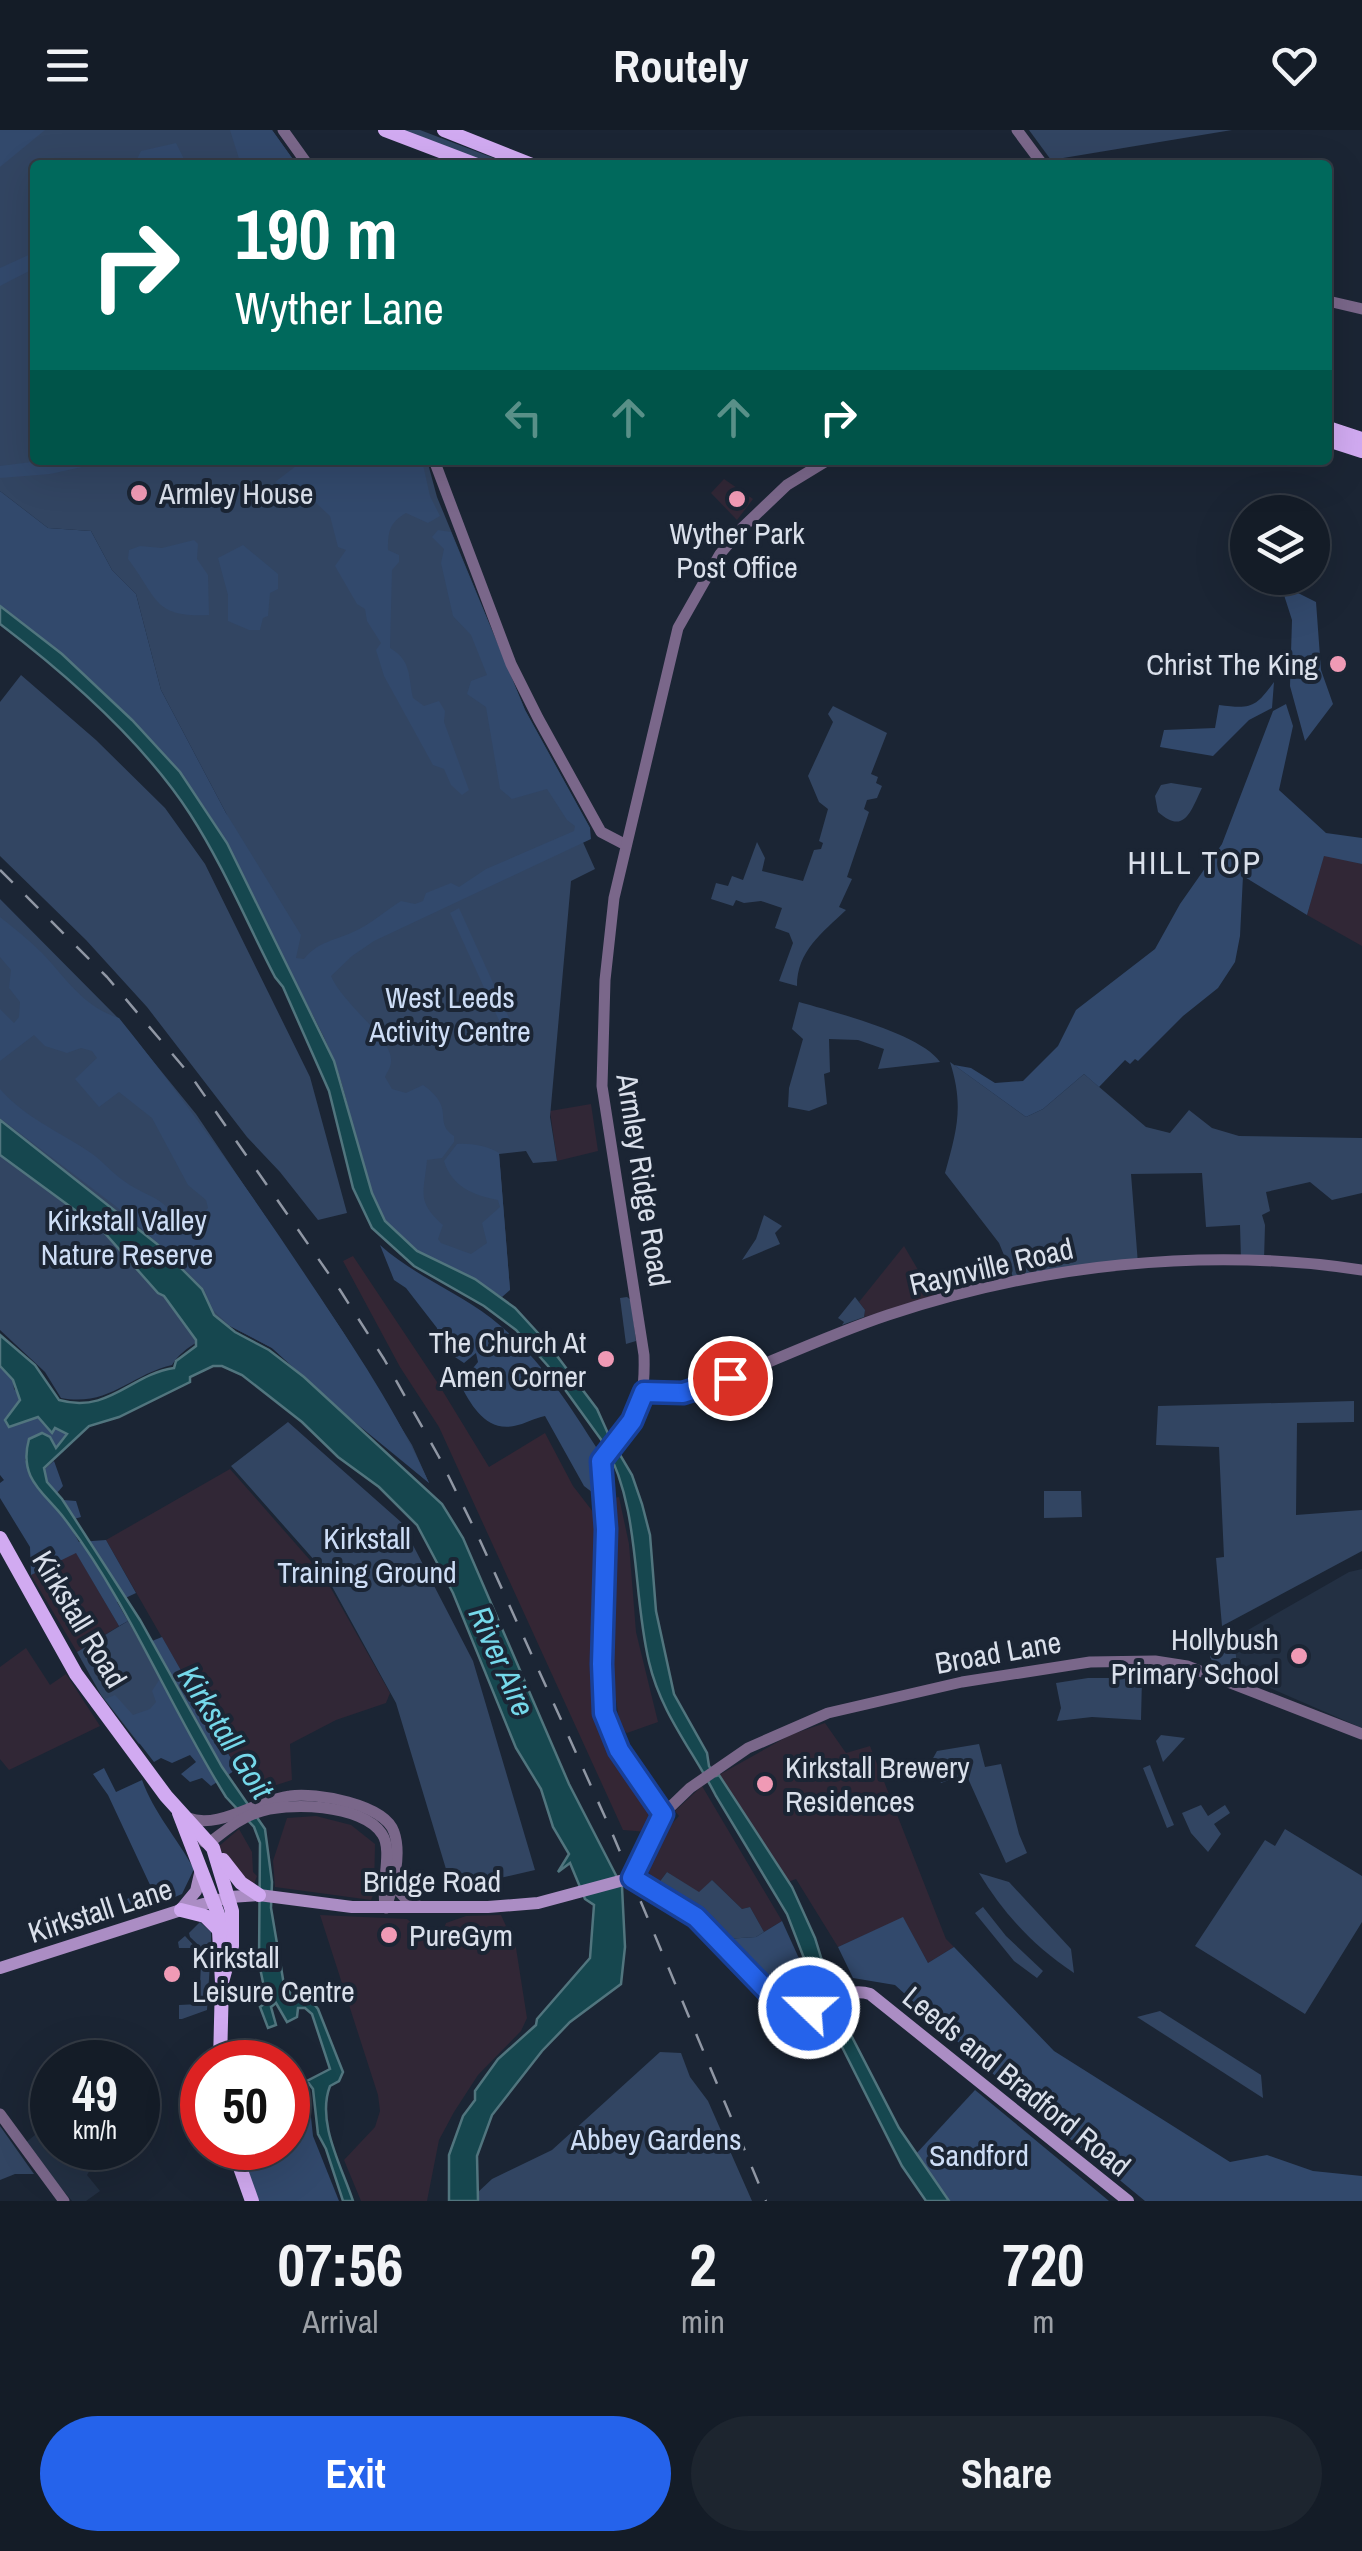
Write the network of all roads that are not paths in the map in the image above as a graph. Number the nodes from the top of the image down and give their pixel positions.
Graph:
1 (283, 130) edge
2 (385, 130) edge
3 (444, 130) edge
4 (1018, 130) edge
5 (304, 160) edge
6 (463, 160) edge
7 (519, 160) edge
8 (1039, 160) edge
9 (1332, 302) edge
10 (1362, 309) edge
11 (1332, 429) edge
12 (1362, 439) edge
13 (1332, 441) edge
14 (1362, 451) edge
15 (436, 465) edge
16 (820, 465) edge
17 (626, 844) junction
18 (1362, 1270) edge
19 (642, 1398) junction
20 (0, 1538) edge
21 (1362, 1734) edge
22 (366, 1814) junction
23 (663, 1814) junction
24 (182, 1819) junction
25 (209, 1839) junction
26 (200, 1862) junction
27 (632, 1878) junction
28 (394, 1884) junction
29 (258, 1895) junction
30 (225, 1897) junction
31 (386, 1908) junction
32 (422, 1908) junction
33 (180, 1910) junction
34 (227, 1929) junction
35 (0, 1968) edge
36 (221, 2040) edge
37 (0, 2114) edge
38 (241, 2170) edge
39 (64, 2201) edge
40 (252, 2201) edge
41 (1128, 2201) edge

1 - 5 street
2 - 6 main road
3 - 7 main road
4 - 8 street
9 - 10 street
11 - 12 main road
13 - 14 main road
15 - 17 street
16 - 17 street, Armley Ridge Road
17 - 19 street, Armley Ridge Road
18 - 19 street, Raynville Road
19 - 23 street
20 - 24 main road, Kirkstall Road
21 - 23 street, Broad Lane
22 - 25 street
22 - 28 street
22 - 31 street
23 - 27 street
24 - 25 main road
24 - 26 main road
25 - 26 street
25 - 29 main road
25 - 30 main road
26 - 30 main road
26 - 33 main road
27 - 32 main road, Bridge Road
27 - 41 main road, Leeds and Bradford Road
28 - 31 street
28 - 32 street
29 - 30 main road, Bridge Road
29 - 31 main road, Bridge Road
29 - 34 main road
30 - 33 main road, Kirkstall Lane
30 - 34 main road
31 - 32 main road, Bridge Road
33 - 34 main road
33 - 35 main road, Kirkstall Lane
34 - 36 main road
37 - 39 street
38 - 40 main road

